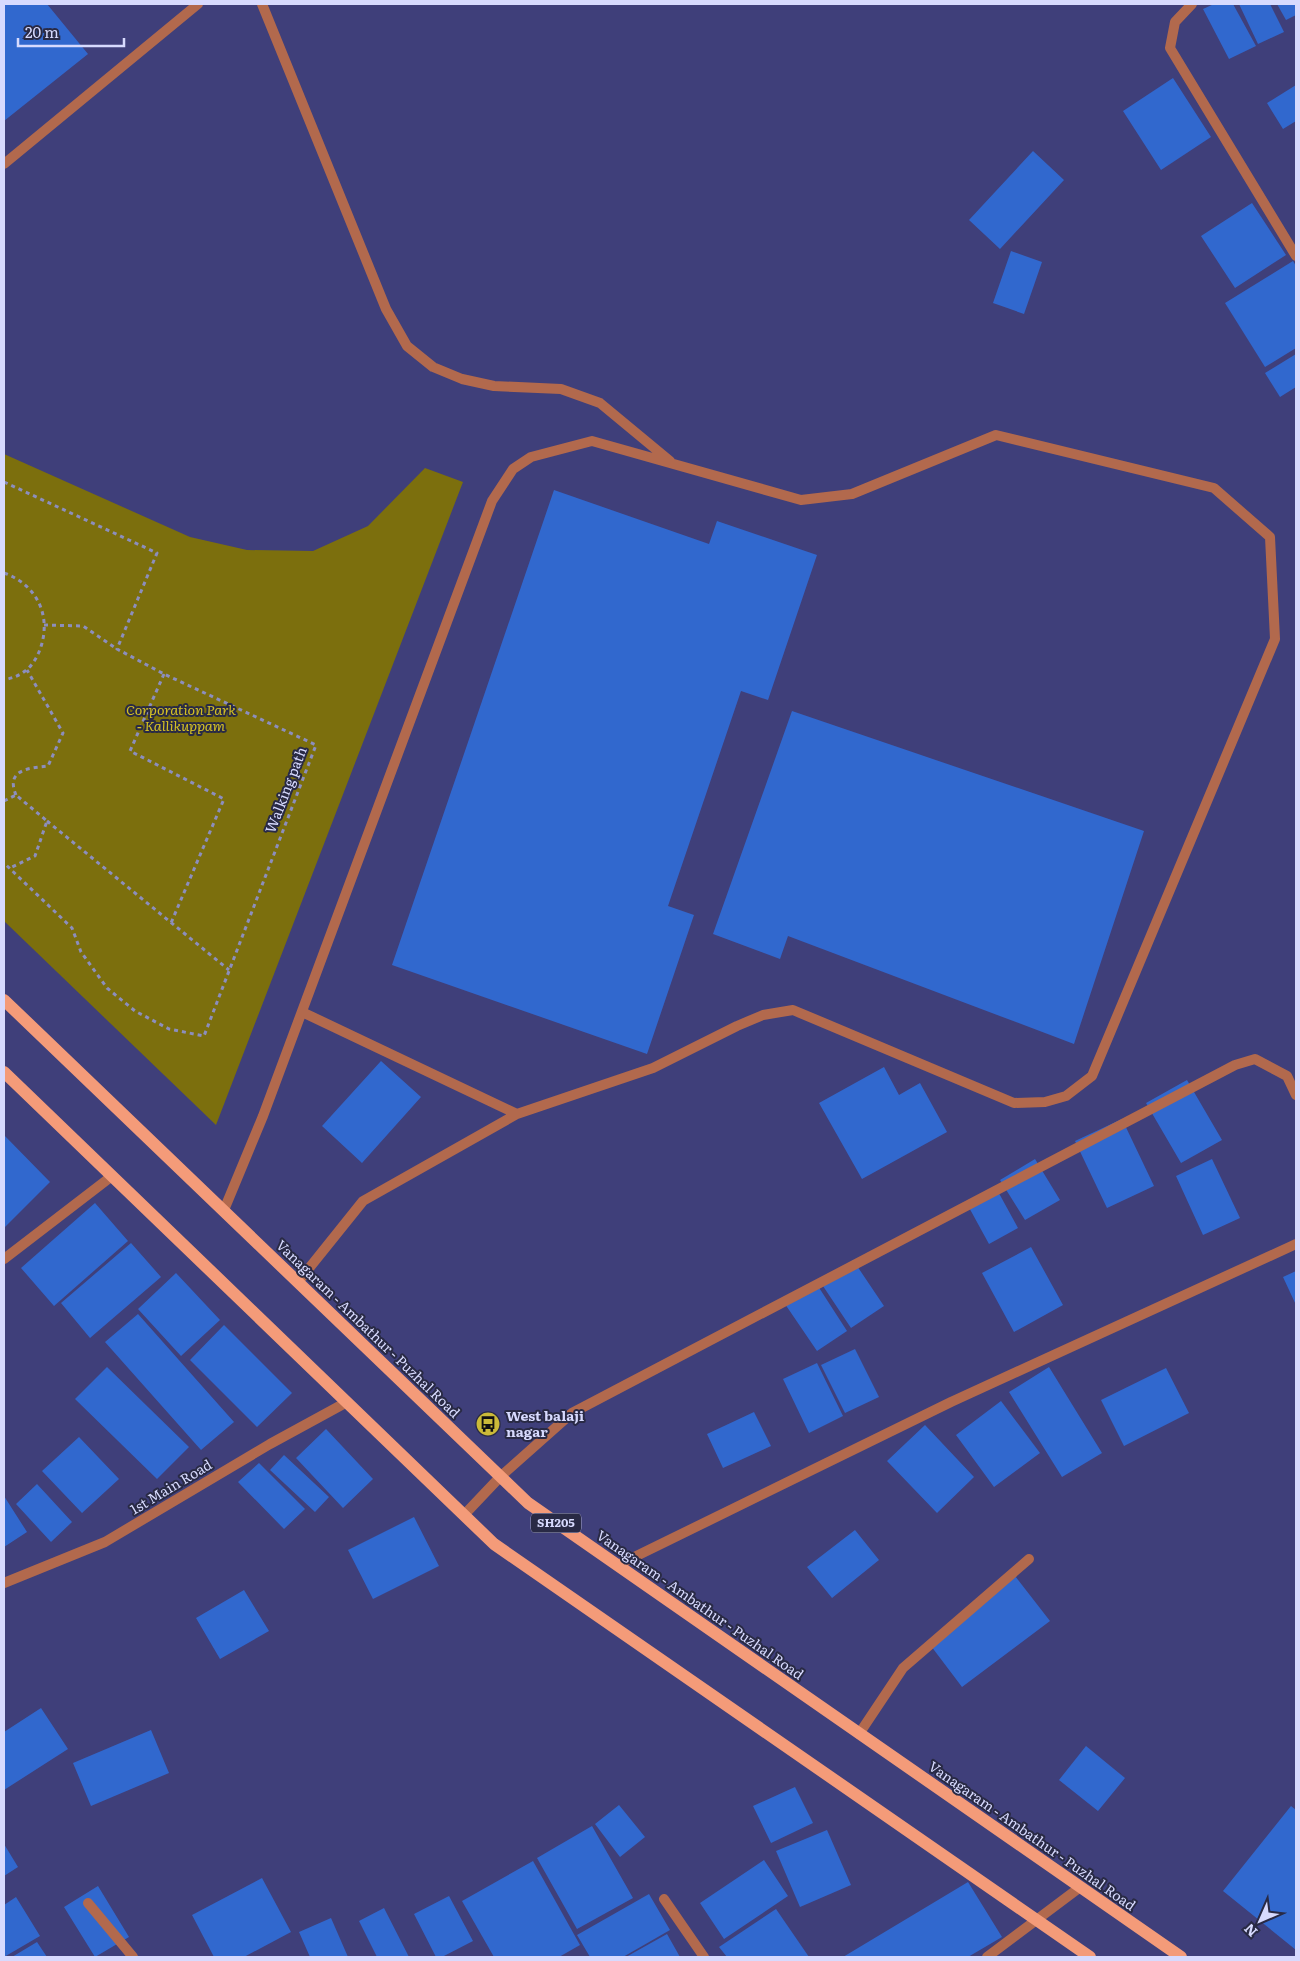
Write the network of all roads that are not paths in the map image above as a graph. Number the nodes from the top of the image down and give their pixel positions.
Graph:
1 (198, 4) edge
2 (262, 4) edge
3 (1192, 4) edge
4 (4, 164) edge
5 (1296, 256) edge
6 (672, 463) junction
7 (4, 1000) edge
8 (302, 1012) junction
9 (4, 1072) edge
10 (1296, 1095) edge
11 (517, 1114) junction
12 (112, 1176) junction
13 (224, 1210) junction
14 (1296, 1244) edge
15 (4, 1259) edge
16 (298, 1282) junction
17 (347, 1402) junction
18 (500, 1477) junction
19 (464, 1514) junction
20 (1029, 1559) dead end
21 (618, 1565) junction
22 (4, 1582) edge
23 (859, 1734) junction
24 (1079, 1888) junction
25 (664, 1899) dead end
26 (88, 1903) dead end
27 (1036, 1920) junction
28 (133, 1957) edge
29 (704, 1957) edge
30 (988, 1957) edge
31 (1090, 1957) edge
32 (1181, 1957) edge

1 - 4 street
2 - 6 street
3 - 5 street
6 - 8 street
6 - 11 street
7 - 13 main road, Vanagaram - Ambathur - Puzhal Road / SH205
8 - 11 street
8 - 13 street
9 - 12 main road
10 - 18 street
11 - 16 street
12 - 15 street
12 - 17 main road
13 - 16 main road, Vanagaram - Ambathur - Puzhal Road / SH205
14 - 21 street
16 - 18 main road, Vanagaram - Ambathur - Puzhal Road / SH205
17 - 19 main road
17 - 22 street, 1st Main Road
18 - 19 street
18 - 21 main road, Vanagaram - Ambathur - Puzhal Road / SH205
19 - 27 main road
20 - 23 street
21 - 23 main road, Vanagaram - Ambathur - Puzhal Road / SH205
23 - 24 main road, Vanagaram - Ambathur - Puzhal Road / SH205
24 - 27 street
24 - 32 main road, Vanagaram - Ambathur - Puzhal Road / SH205
25 - 29 street
26 - 28 street
27 - 30 street
27 - 31 main road

